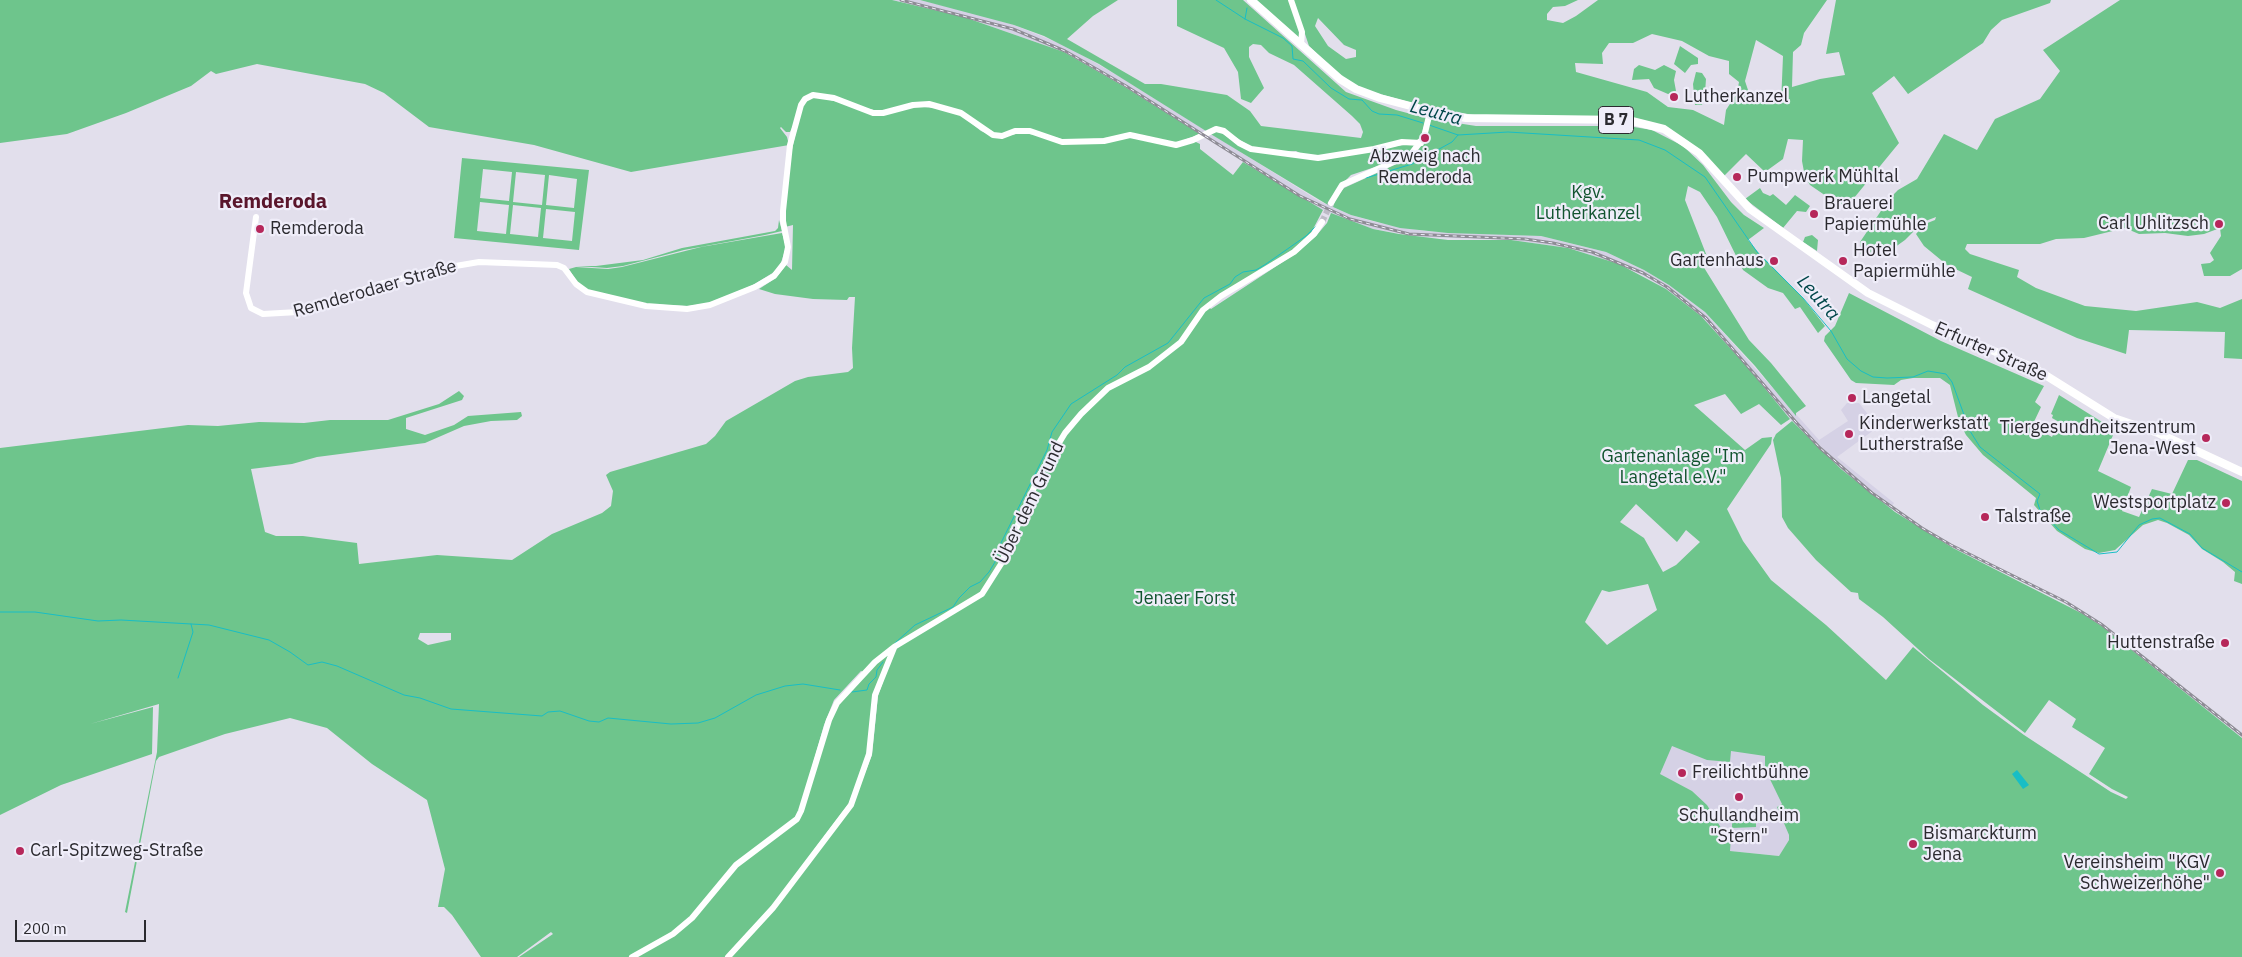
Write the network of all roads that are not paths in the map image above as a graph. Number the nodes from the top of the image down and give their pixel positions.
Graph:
1 (1251, 0) edge
2 (1291, 0) edge
3 (1301, 44) junction
4 (1430, 112) junction
5 (1421, 143) junction
6 (1331, 203) tunnel mouth
7 (256, 217) dead end
8 (1322, 222) tunnel mouth
9 (2242, 472) edge
10 (894, 647) junction
11 (632, 957) edge
12 (728, 957) edge

1 - 3 main road, B 7
2 - 3 street
3 - 4 main road, B 7
4 - 5 street
4 - 9 main road, Erfurter Straße / B 7
5 - 6 street
5 - 7 street, Remderodaer Straße
8 - 10 street, Über dem Grund
10 - 11 street, Über dem Grund
10 - 12 street

